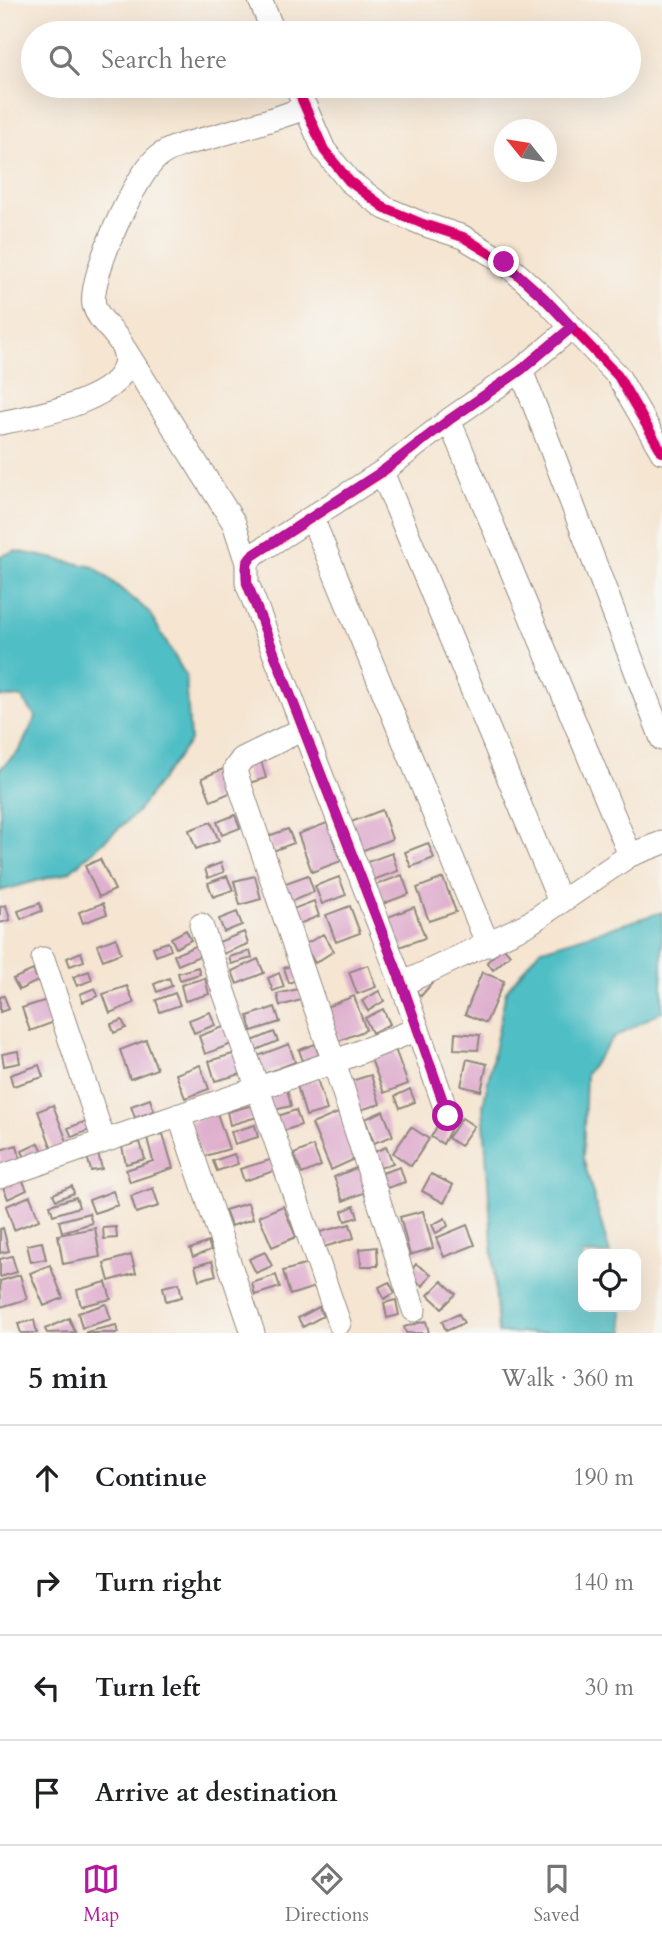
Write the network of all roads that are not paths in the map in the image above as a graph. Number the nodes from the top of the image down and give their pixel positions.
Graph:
1 (260, 0) edge
2 (269, 21) edge
3 (301, 98) edge
4 (306, 108) junction
5 (572, 327) junction
6 (125, 350) junction
7 (521, 370) junction
8 (449, 420) junction
9 (0, 423) edge
10 (659, 441) edge
11 (382, 471) junction
12 (312, 518) junction
13 (247, 563) junction
14 (303, 729) junction
15 (662, 739) edge
16 (662, 843) edge
17 (630, 855) junction
18 (560, 902) junction
19 (201, 925) dead end
20 (488, 945) junction
21 (43, 959) dead end
22 (402, 984) junction
23 (418, 1029) junction
24 (334, 1062) junction
25 (257, 1088) junction
26 (178, 1115) junction
27 (448, 1116) dead end
28 (104, 1140) junction
29 (0, 1177) edge
30 (414, 1310) dead end
31 (339, 1324) dead end
32 (253, 1333) edge

1 - 2 street
3 - 4 street
4 - 5 street
4 - 6 street
5 - 7 street
5 - 10 street
6 - 9 street
6 - 13 street
7 - 8 street
7 - 15 street
8 - 11 street
8 - 17 street
11 - 12 street
11 - 18 street
12 - 13 street
12 - 20 street
13 - 14 street
14 - 22 street
14 - 24 street
16 - 17 street
17 - 18 street
18 - 20 street
19 - 25 street
20 - 22 street
21 - 28 street
22 - 23 street
23 - 24 street
23 - 27 street
24 - 25 street
24 - 30 street
25 - 26 street
25 - 31 street
26 - 28 street
26 - 32 street
28 - 29 street

